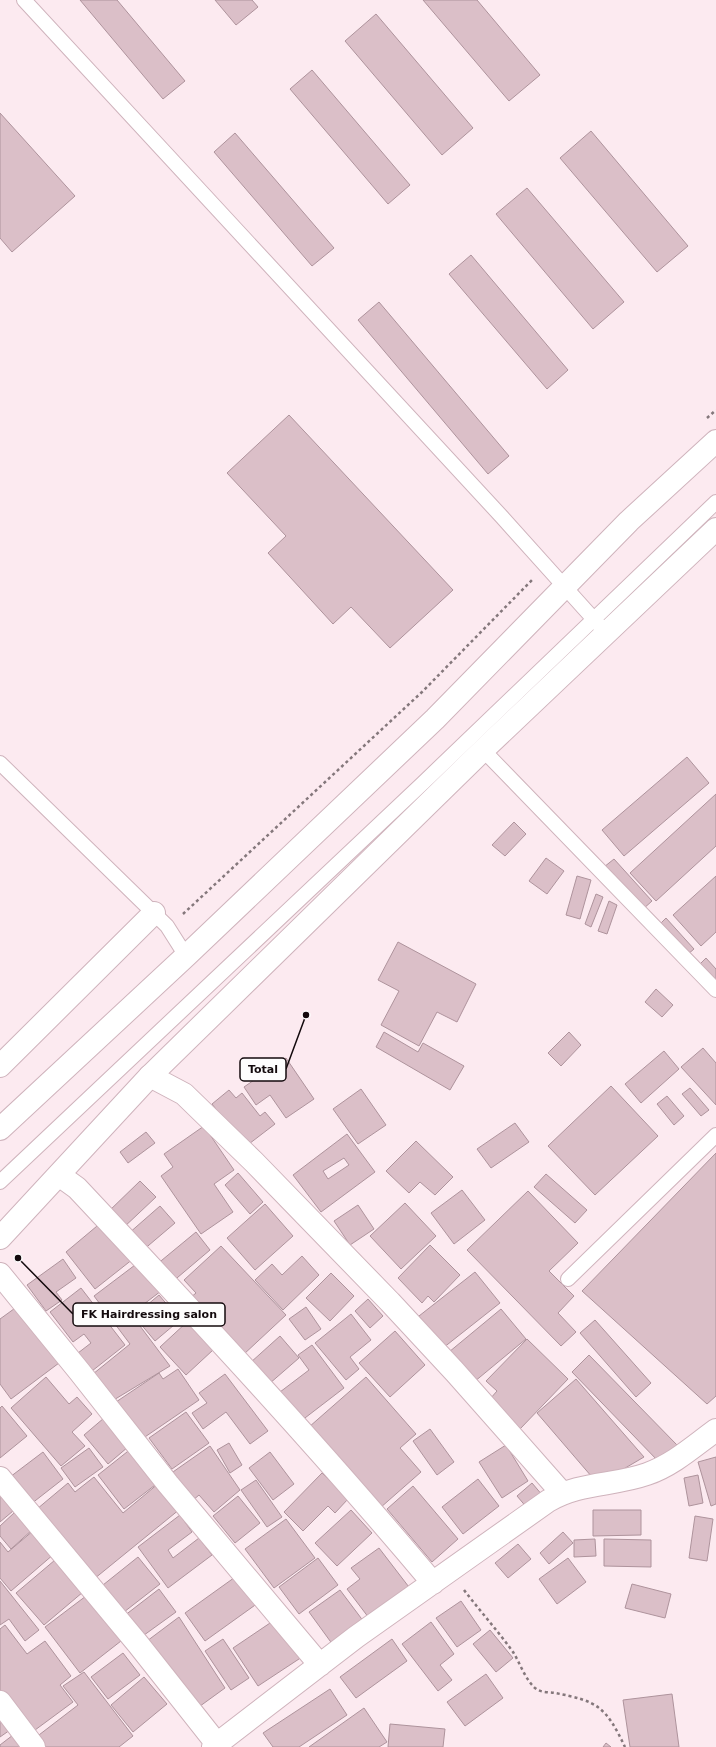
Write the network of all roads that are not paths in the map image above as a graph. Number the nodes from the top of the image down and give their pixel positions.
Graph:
1 (24, 0) edge
2 (716, 441) edge
3 (716, 502) edge
4 (716, 530) edge
5 (564, 586) junction
6 (600, 627) junction
7 (483, 750) junction
8 (0, 763) edge
9 (161, 920) junction
10 (186, 956) junction
11 (716, 990) edge
12 (0, 1066) edge
13 (150, 1076) junction
14 (0, 1130) edge
15 (716, 1135) edge
16 (59, 1175) junction
17 (0, 1182) edge
18 (0, 1238) edge
19 (0, 1274) edge
20 (568, 1279) dead end
21 (716, 1430) edge
22 (0, 1478) edge
23 (562, 1493) junction
24 (441, 1577) junction
25 (320, 1665) junction
26 (0, 1702) edge
27 (215, 1746) edge
28 (34, 1747) edge

1 - 5 lane
2 - 5 main road
3 - 6 lane
4 - 6 main road
5 - 6 lane
5 - 10 main road
6 - 7 main road
6 - 17 lane
7 - 11 lane
7 - 13 main road
8 - 9 lane
9 - 10 lane
9 - 12 main road
10 - 14 main road
13 - 16 main road
13 - 23 main road
15 - 20 lane
16 - 18 main road
16 - 24 main road
19 - 25 main road
21 - 23 main road
22 - 27 main road
23 - 24 main road
24 - 25 main road
25 - 27 main road
26 - 28 main road

